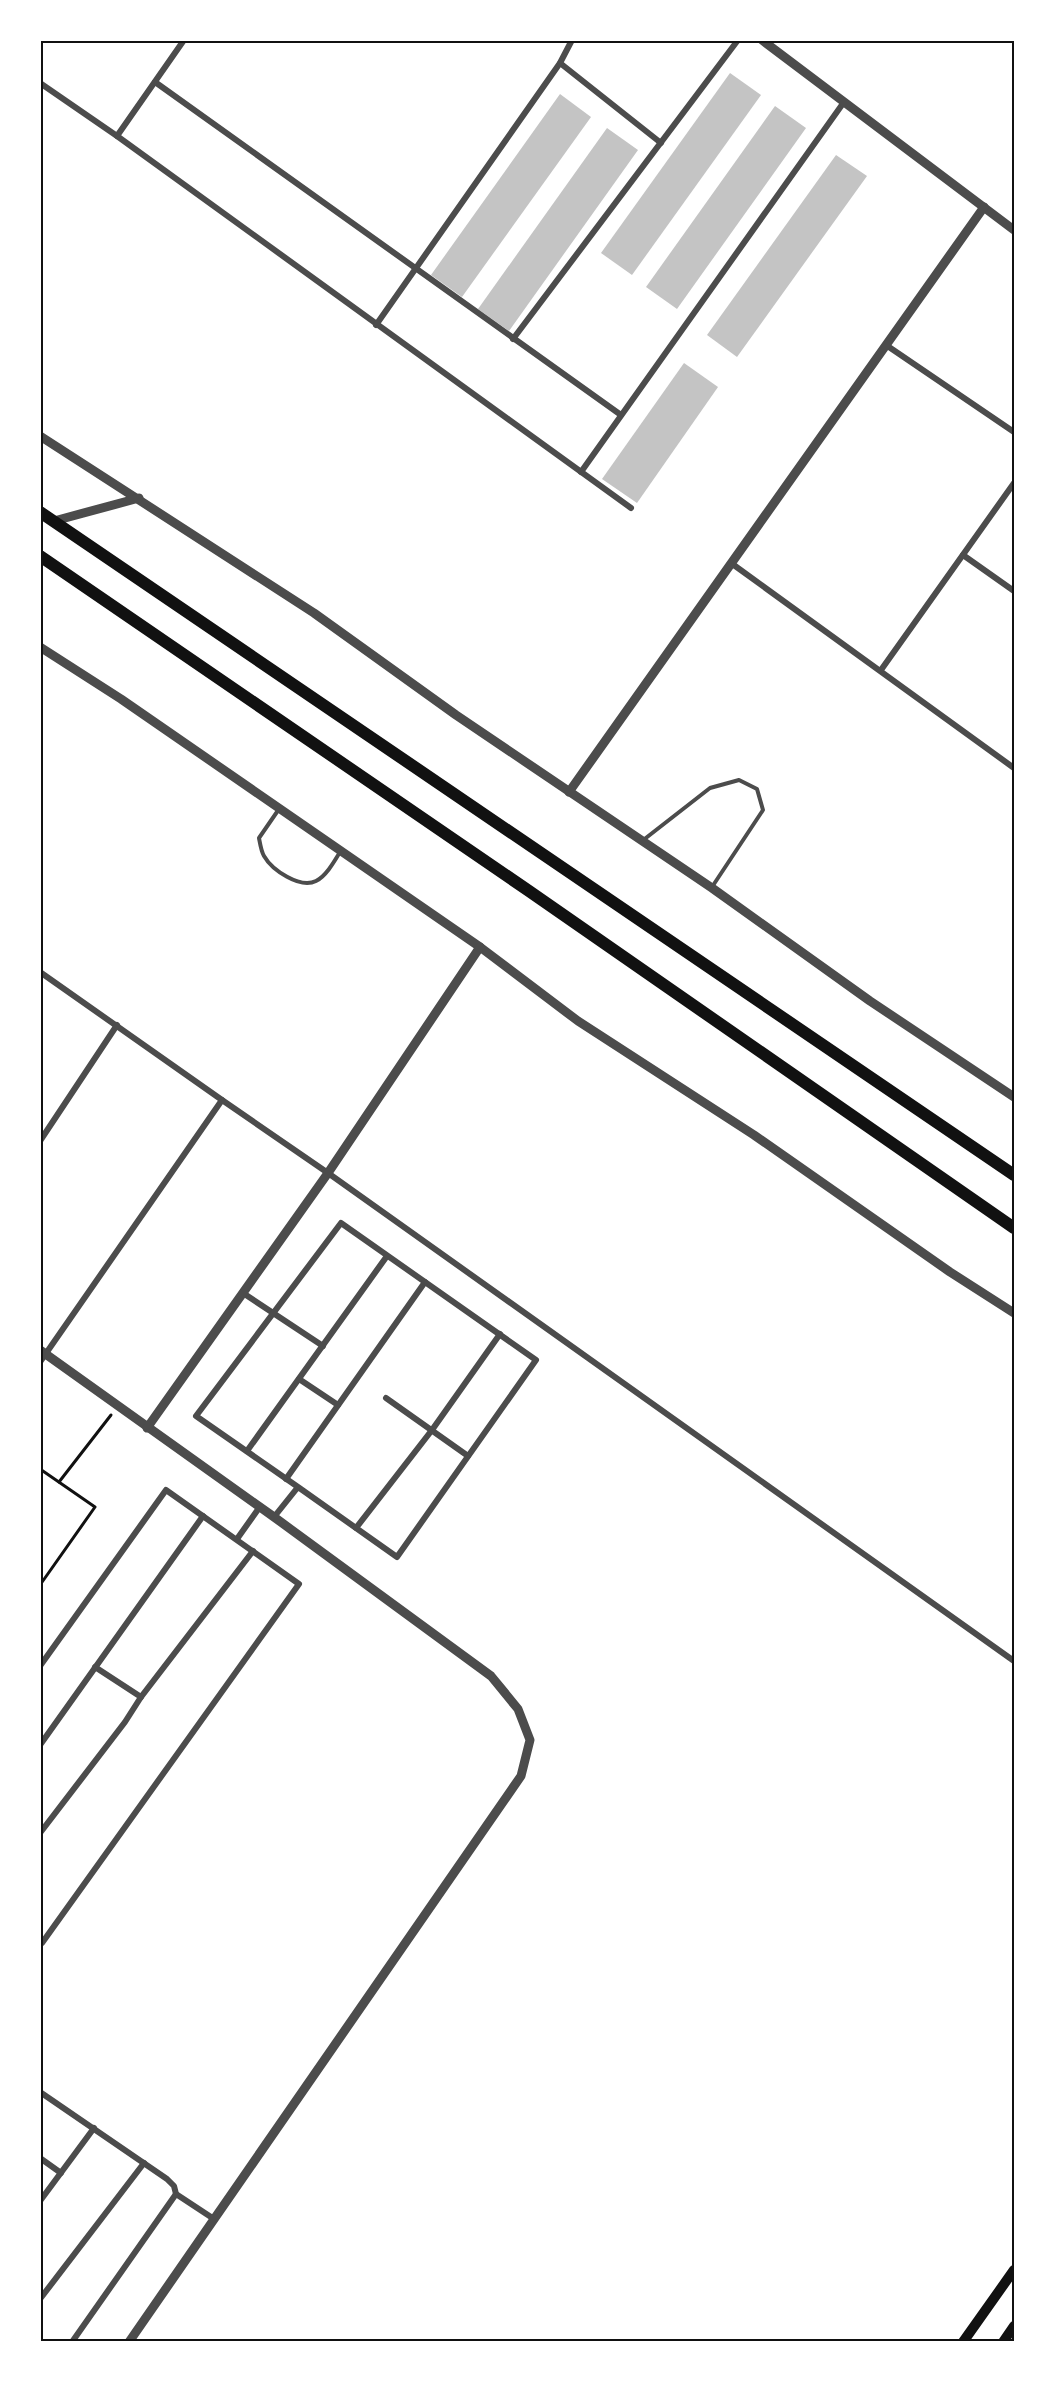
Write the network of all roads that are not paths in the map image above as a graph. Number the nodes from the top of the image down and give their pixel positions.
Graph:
1 (184, 40) edge
2 (572, 40) edge
3 (738, 40) edge
4 (762, 40) edge
5 (560, 63) junction
6 (155, 82) junction
7 (40, 83) edge
8 (844, 102) junction
9 (117, 136) junction
10 (661, 143) junction
11 (984, 207) junction
12 (1014, 230) edge
13 (415, 269) junction
14 (376, 325) junction
15 (513, 339) junction
16 (886, 345) junction
17 (621, 415) junction
18 (1014, 432) edge
19 (40, 436) edge
20 (581, 472) junction
21 (1014, 483) edge
22 (139, 498) junction
23 (631, 508) dead end
24 (40, 512) edge
25 (54, 521) junction
26 (963, 555) junction
27 (40, 556) edge
28 (731, 563) junction
29 (1014, 591) edge
30 (40, 647) edge
31 (881, 670) junction
32 (1014, 768) edge
33 (569, 792) junction
34 (280, 809) junction
35 (642, 841) junction
36 (341, 852) junction
37 (712, 888) junction
38 (480, 947) junction
39 (40, 972) edge
40 (117, 1025) junction
41 (1014, 1097) edge
42 (222, 1100) junction
43 (40, 1140) edge
44 (328, 1173) junction
45 (1014, 1176) edge
46 (1014, 1228) edge
47 (387, 1256) junction
48 (425, 1282) junction
49 (243, 1293) junction
50 (1014, 1313) edge
51 (273, 1314) junction
52 (500, 1334) junction
53 (323, 1346) junction
54 (42, 1356) edge
55 (299, 1379) junction
56 (386, 1398) dead end
57 (339, 1405) junction
58 (147, 1428) junction
59 (432, 1430) junction
60 (247, 1451) junction
61 (468, 1456) junction
62 (286, 1479) junction
63 (298, 1487) junction
64 (259, 1508) junction
65 (203, 1516) junction
66 (274, 1517) junction
67 (356, 1528) junction
68 (237, 1539) junction
69 (254, 1551) junction
70 (1014, 1661) edge
71 (40, 1666) edge
72 (95, 1667) junction
73 (141, 1697) junction
74 (40, 1745) edge
75 (40, 1833) edge
76 (40, 1942) edge
77 (40, 2092) edge
78 (94, 2128) junction
79 (40, 2158) edge
80 (144, 2163) junction
81 (61, 2174) junction
82 (176, 2194) junction
83 (40, 2201) edge
84 (214, 2219) junction
85 (1014, 2270) edge
86 (40, 2299) edge
87 (1014, 2326) edge
88 (72, 2342) edge
89 (129, 2342) edge
90 (963, 2342) edge
91 (1003, 2342) edge

1 - 6 street
2 - 5 street
3 - 10 street
4 - 8 street
5 - 10 street
5 - 13 street
6 - 9 street
6 - 13 street
7 - 9 street
8 - 11 street
8 - 17 street
9 - 14 street
10 - 15 street
11 - 12 street
11 - 16 street
13 - 14 street
13 - 15 street
14 - 20 street
15 - 17 street
16 - 18 street
16 - 28 street
17 - 20 street
19 - 22 street
20 - 23 street
21 - 26 street
22 - 25 street
22 - 33 street
24 - 25 highway
25 - 45 highway
26 - 29 street
26 - 31 street
27 - 46 highway
28 - 31 street
28 - 33 street
30 - 34 street
31 - 32 street
33 - 35 street
34 - 36 street
34 - 36 lane
35 - 37 street
35 - 37 lane
36 - 38 street
37 - 41 street
38 - 44 street
38 - 50 street
39 - 40 street
40 - 42 street
40 - 43 street
42 - 44 street
42 - 54 street
44 - 49 street
44 - 70 street
47 - 48 street
47 - 51 street
47 - 53 street
48 - 52 street
48 - 57 street
49 - 51 street
49 - 58 street
51 - 53 street
51 - 60 street
52 - 59 street
52 - 61 street
53 - 55 street
54 - 58 street
55 - 57 street
55 - 60 street
56 - 59 street
57 - 62 street
58 - 64 street
59 - 61 street
59 - 67 street
60 - 62 street
61 - 67 street
62 - 63 street
63 - 66 street
63 - 67 street
64 - 66 street
64 - 68 street
65 - 68 street
65 - 71 street
65 - 72 street
66 - 84 street
68 - 69 street
69 - 73 street
69 - 76 street
72 - 73 street
72 - 74 street
73 - 75 street
77 - 78 street
78 - 80 street
78 - 81 street
79 - 81 street
80 - 82 street
80 - 86 street
81 - 83 street
82 - 84 street
82 - 88 street
84 - 89 street
85 - 90 main road
87 - 91 main road

